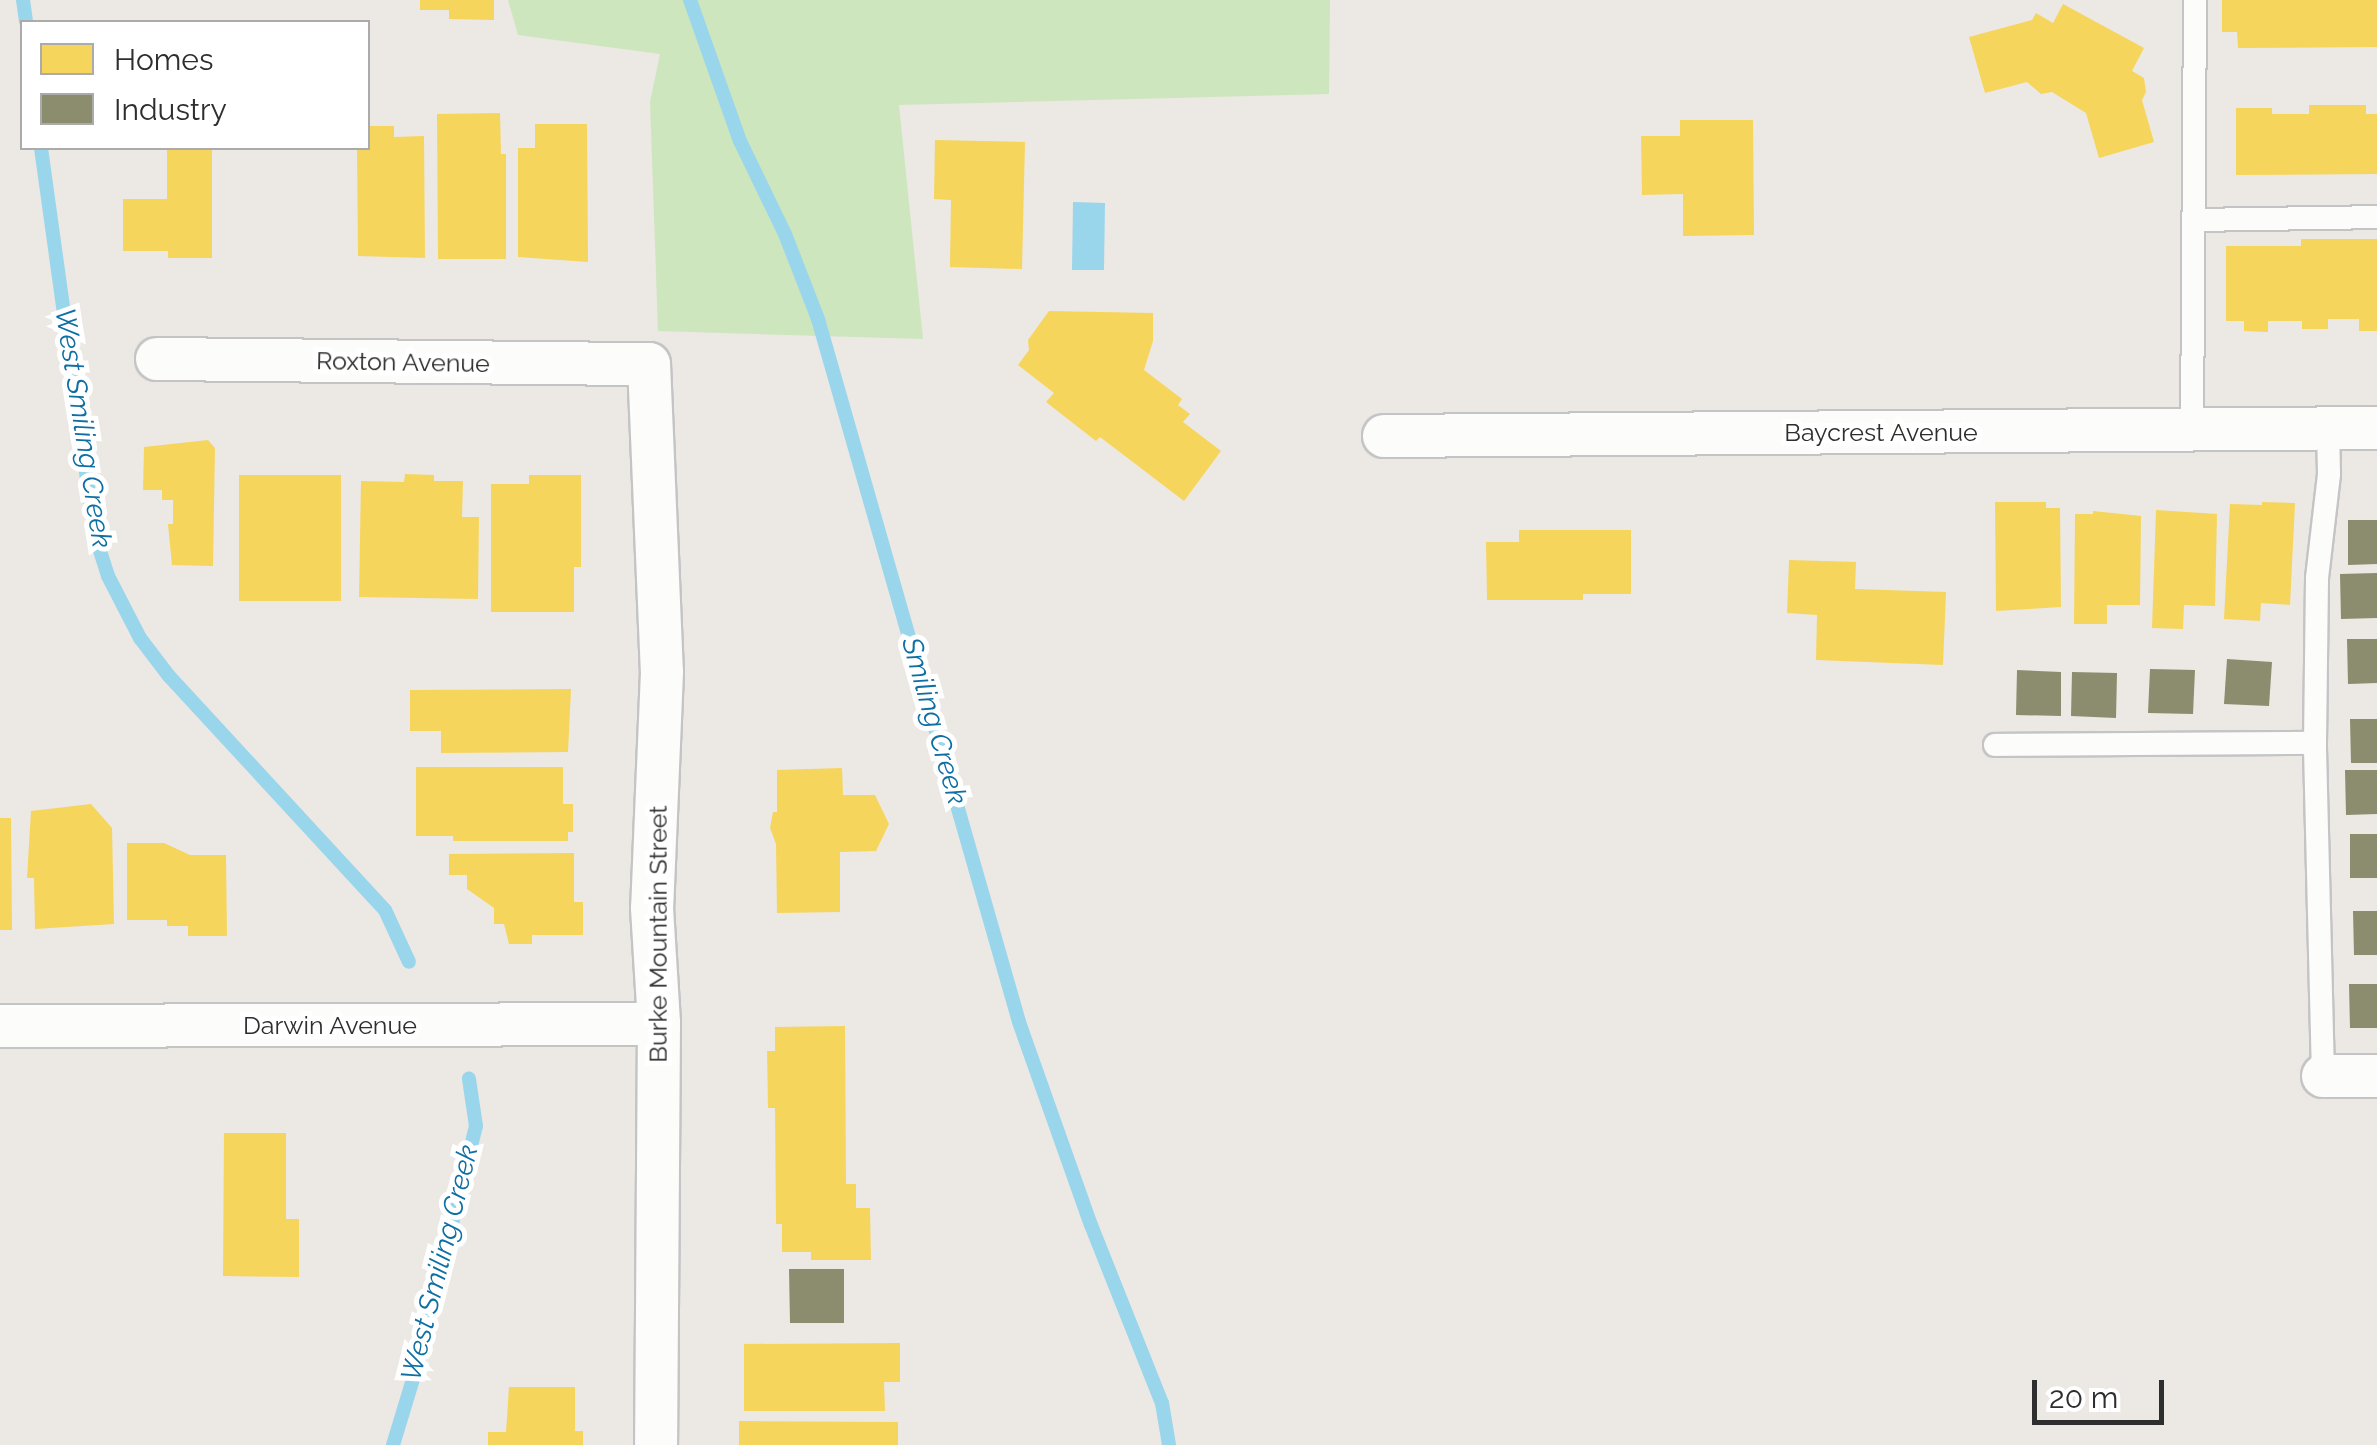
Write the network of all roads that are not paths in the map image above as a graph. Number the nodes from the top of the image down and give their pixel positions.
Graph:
1 (2195, 0) edge
2 (2377, 216) edge
3 (2193, 220) junction
4 (157, 360) dead end
5 (649, 364) joint
6 (2328, 428) junction
7 (2377, 428) edge
8 (2192, 430) junction
9 (1384, 436) dead end
10 (2314, 744) junction
11 (1995, 745) dead end
12 (660, 1024) junction
13 (0, 1026) edge
14 (2323, 1076) joint
15 (2377, 1076) edge
16 (656, 1445) edge

1 - 3 lane
2 - 3 lane
3 - 8 lane
4 - 5 street, Roxton Avenue
5 - 12 street, Burke Mountain Street
6 - 7 street, Baycrest Avenue
6 - 8 street, Baycrest Avenue
6 - 10 lane
8 - 9 street, Baycrest Avenue
10 - 11 lane
10 - 14 lane
12 - 13 street, Darwin Avenue
12 - 16 street, Burke Mountain Street
14 - 15 street

